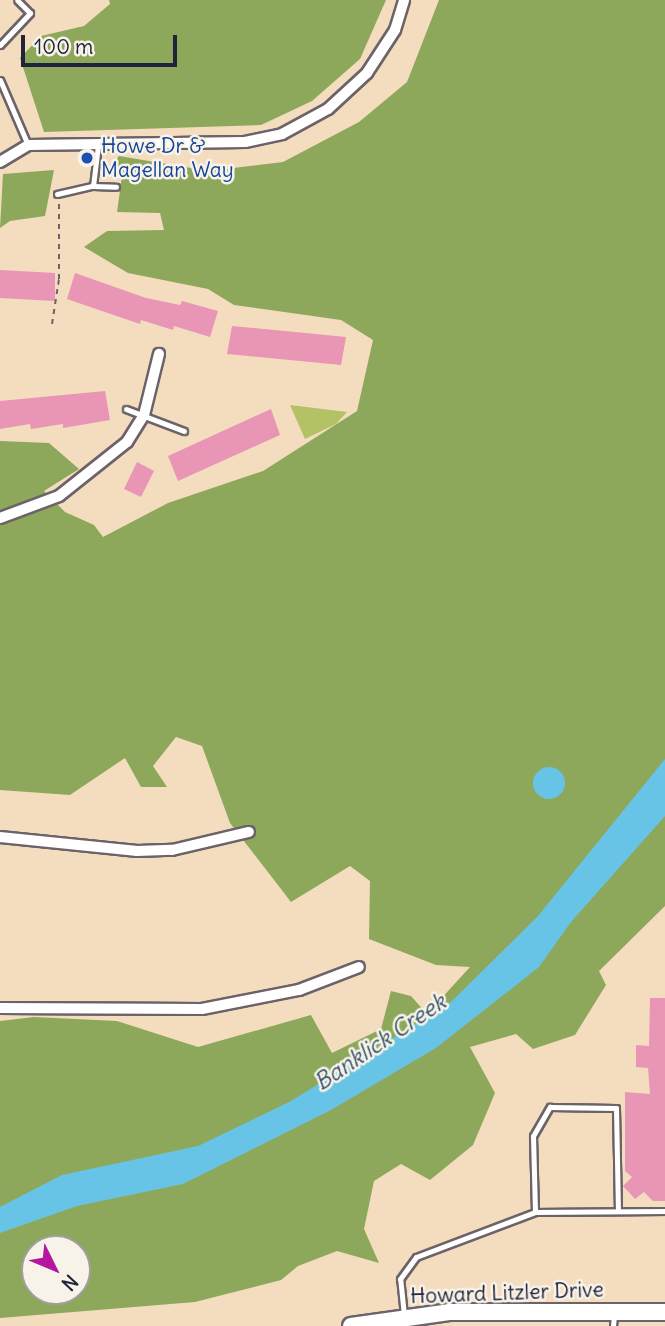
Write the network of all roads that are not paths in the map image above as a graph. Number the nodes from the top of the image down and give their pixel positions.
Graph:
1 (17, 0) edge
2 (404, 0) edge
3 (0, 45) edge
4 (0, 80) edge
5 (28, 145) junction
6 (98, 145) junction
7 (0, 162) edge
8 (93, 186) junction
9 (116, 187) dead end
10 (57, 194) road end
11 (159, 354) dead end
12 (127, 409) dead end
13 (144, 415) junction
14 (184, 431) dead end
15 (0, 518) edge
16 (249, 832) dead end
17 (0, 837) edge
18 (359, 967) dead end
19 (0, 1008) edge
20 (618, 1211) junction
21 (665, 1211) edge
22 (535, 1212) junction
23 (665, 1312) edge
24 (405, 1317) junction
25 (613, 1319) edge
26 (351, 1326) edge

1 - 3 lane
2 - 6 street
4 - 5 lane
5 - 6 street
5 - 7 street
6 - 8 lane
8 - 9 lane
8 - 10 lane
11 - 13 street
12 - 13 lane
13 - 14 lane
13 - 15 street
16 - 17 street
18 - 19 street
20 - 21 lane
20 - 22 lane
20 - 22 lane
22 - 24 lane
23 - 25 main road, Howard Litzler Drive
24 - 25 main road, Howard Litzler Drive
24 - 26 main road, Howard Litzler Drive

